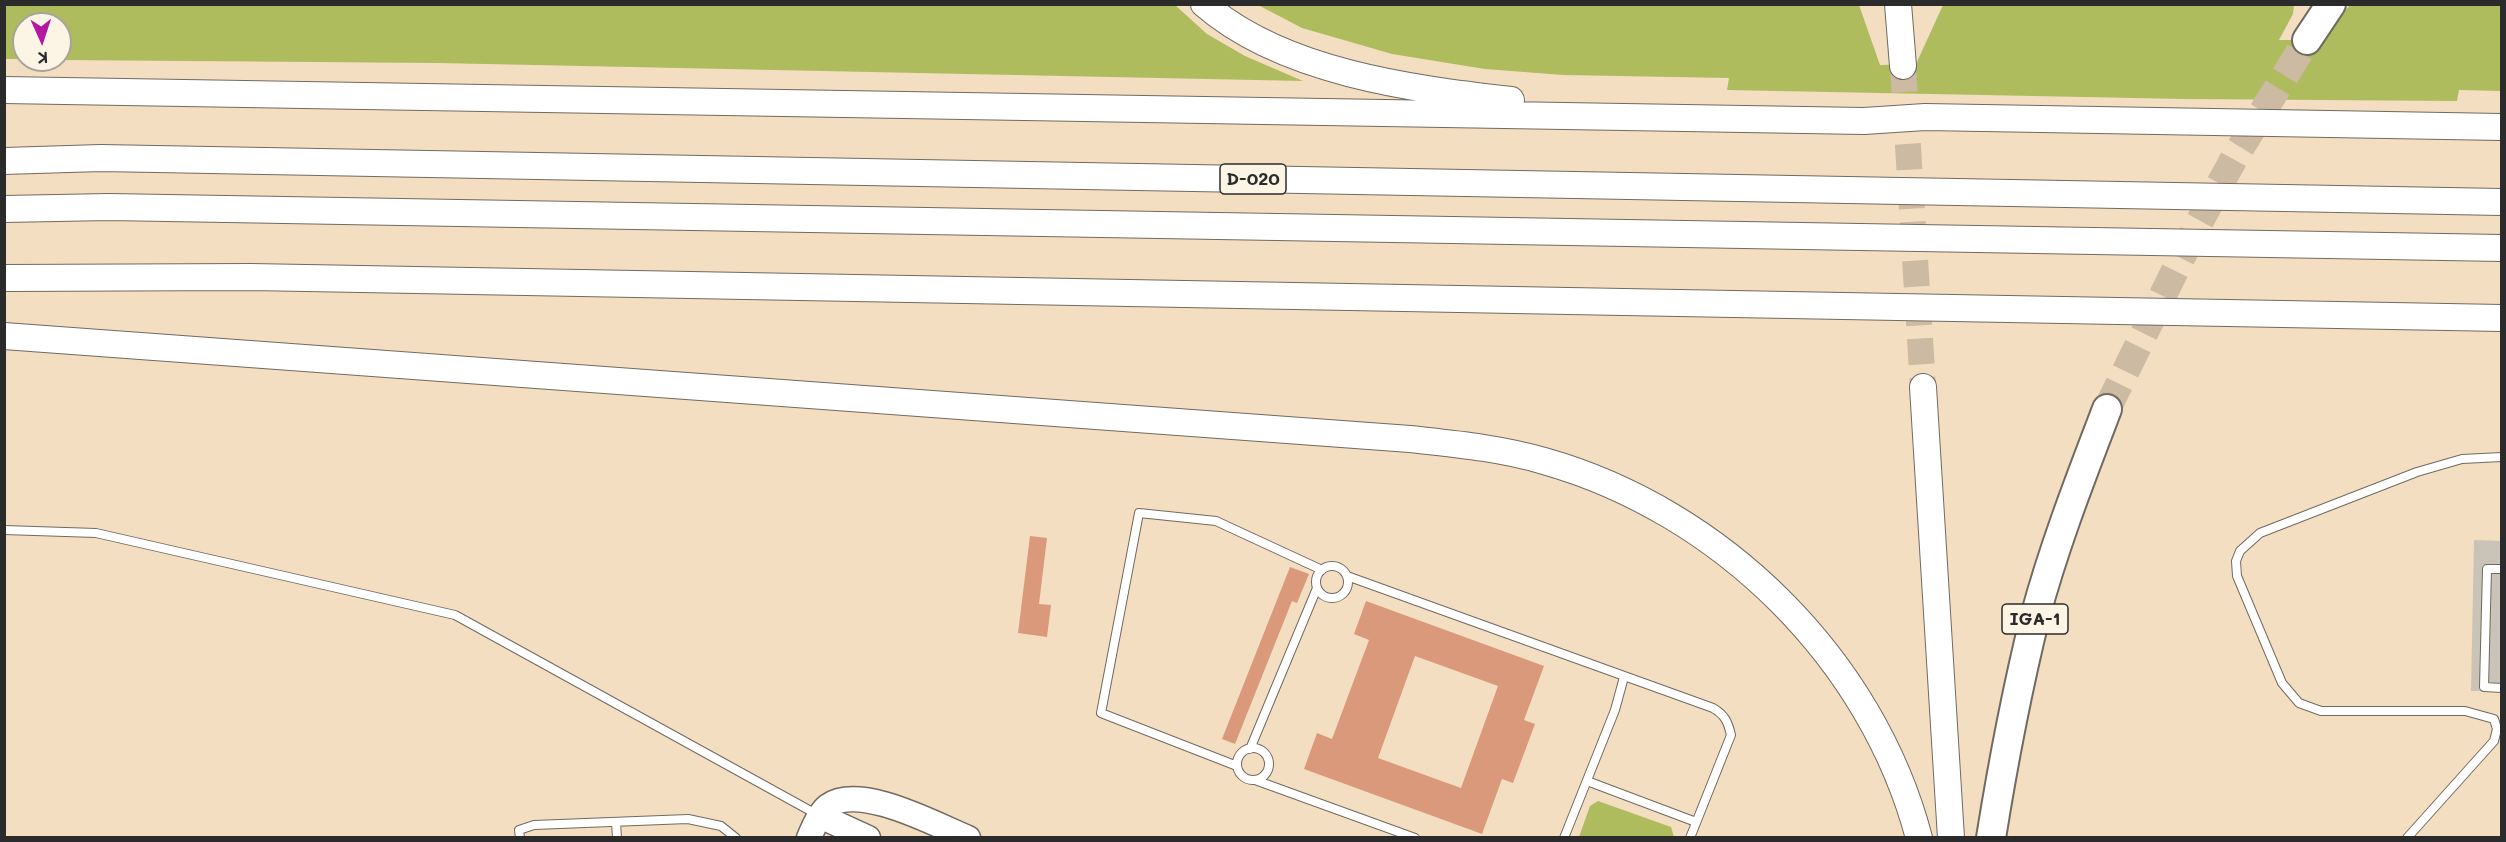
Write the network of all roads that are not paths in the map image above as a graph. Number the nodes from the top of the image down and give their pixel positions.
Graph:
1 (1204, 4) edge
2 (1898, 4) edge
3 (2331, 4) edge
4 (2307, 40) tunnel mouth
5 (1903, 66) tunnel mouth
6 (4, 90) edge
7 (1925, 117) junction
8 (2502, 127) edge
9 (4, 161) edge
10 (2502, 202) edge
11 (4, 208) edge
12 (2502, 248) edge
13 (4, 278) edge
14 (2502, 318) edge
15 (4, 336) edge
16 (1923, 387) tunnel mouth
17 (2107, 409) tunnel mouth
18 (2502, 457) edge
19 (4, 530) edge
20 (2502, 568) edge
21 (1322, 570) junction
22 (1347, 576) junction
23 (1317, 588) junction
24 (1624, 677) junction
25 (2502, 688) edge
26 (1250, 749) junction
27 (1237, 766) junction
28 (1256, 780) junction
29 (1587, 781) junction
30 (616, 822) junction
31 (1696, 822) junction
32 (822, 827) edge
33 (520, 837) edge
34 (617, 837) edge
35 (736, 837) edge
36 (809, 837) edge
37 (868, 837) edge
38 (968, 837) edge
39 (1414, 837) edge
40 (1564, 837) edge
41 (1690, 837) edge
42 (1919, 837) edge
43 (1951, 837) edge
44 (1991, 837) edge
45 (2407, 837) edge

1 - 7 highway
2 - 5 highway
3 - 4 highway
6 - 7 highway
7 - 8 highway
9 - 10 highway, D-020
11 - 12 highway
13 - 14 highway
15 - 42 highway
16 - 43 highway
17 - 44 highway, IGA-1
18 - 45 lane
19 - 32 lane
20 - 25 lane
21 - 22 lane
21 - 23 lane
21 - 27 lane
22 - 23 lane
22 - 24 lane
23 - 26 lane
24 - 29 lane
24 - 31 lane
26 - 27 lane
26 - 28 lane
27 - 28 lane
28 - 39 lane
29 - 31 lane
29 - 40 lane
30 - 33 lane
30 - 34 lane
30 - 35 lane
31 - 41 lane
32 - 36 main road
32 - 37 main road
32 - 38 main road

